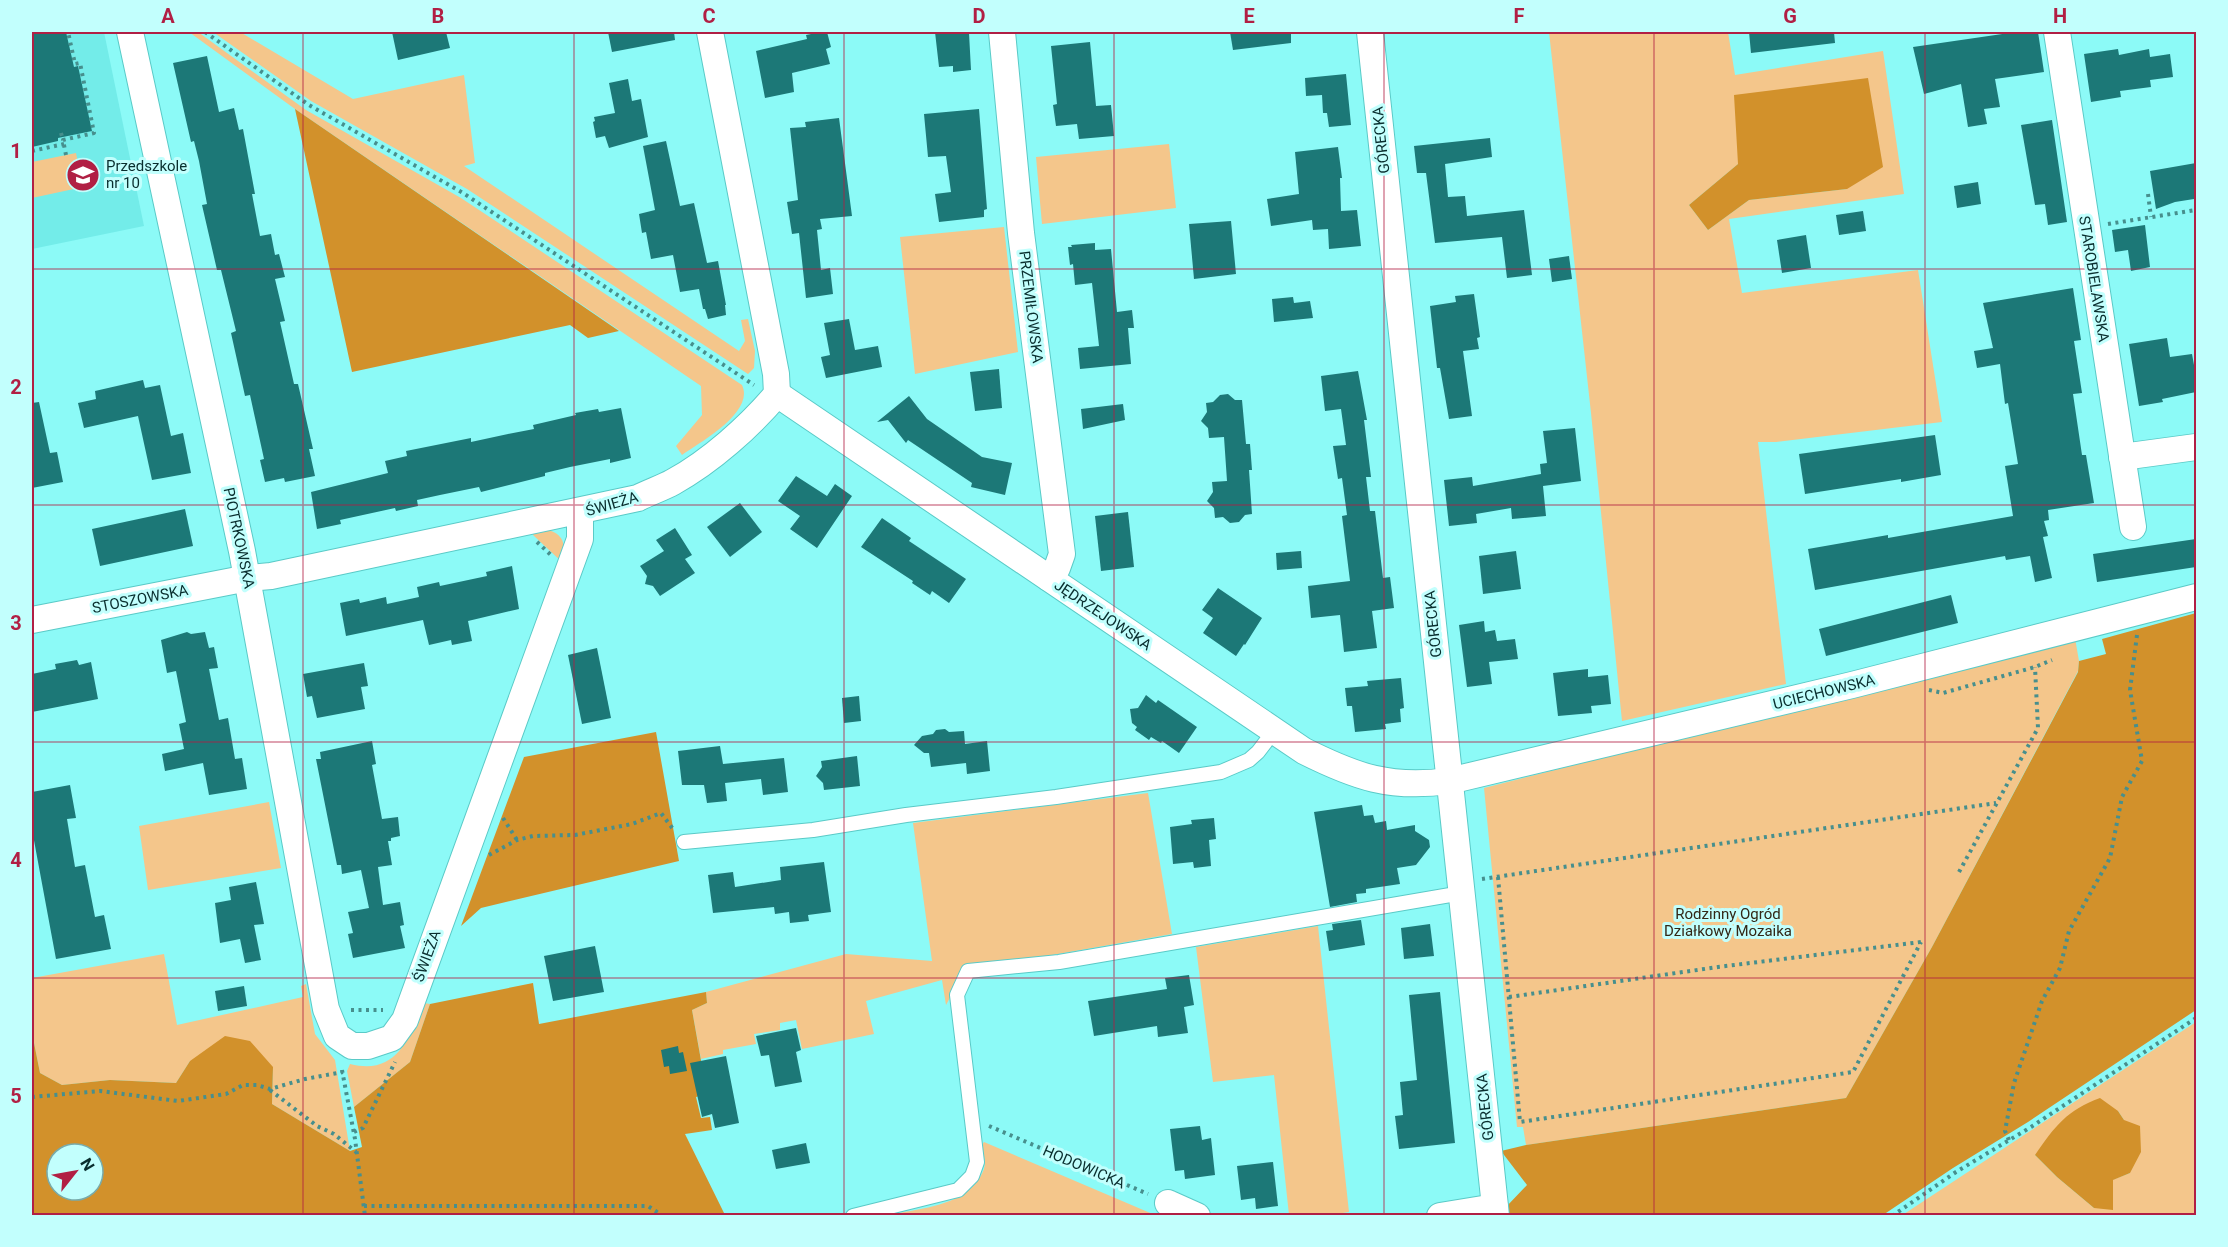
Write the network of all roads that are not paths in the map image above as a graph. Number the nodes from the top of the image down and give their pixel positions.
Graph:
1 (130, 32) edge
2 (710, 32) edge
3 (1002, 32) edge
4 (1370, 32) edge
5 (2057, 32) edge
6 (777, 394) junction
7 (2196, 447) edge
8 (2122, 457) junction
9 (580, 511) junction
10 (2133, 526) dead end
11 (248, 578) junction
12 (1049, 578) junction
13 (2196, 597) edge
14 (32, 620) edge
15 (1274, 731) junction
16 (1449, 781) junction
17 (684, 842) road end
18 (1461, 888) junction
19 (392, 1038) joint
20 (1168, 1203) road end
21 (1496, 1211) edge
22 (854, 1215) edge
23 (1197, 1215) edge
24 (1440, 1215) edge

1 - 11 street, PIOTRKOWSKA
2 - 6 street
3 - 12 street, PRZEMIŁOWSKA
4 - 16 street, GÓRECKA
5 - 8 street, STAROBIELAWSKA
6 - 9 street, ŚWIEŻA
6 - 12 street, JĘDRZEJOWSKA
7 - 8 street
8 - 10 street, STAROBIELAWSKA
9 - 11 street, STOSZOWSKA
9 - 19 street, ŚWIEŻA
11 - 14 street, STOSZOWSKA
11 - 19 street, PIOTRKOWSKA
12 - 15 street, JĘDRZEJOWSKA
13 - 16 street, UCIECHOWSKA
15 - 16 street, JĘDRZEJOWSKA
15 - 17 lane
16 - 18 street, GÓRECKA
18 - 21 street, GÓRECKA
18 - 22 lane
20 - 23 street
21 - 24 street

